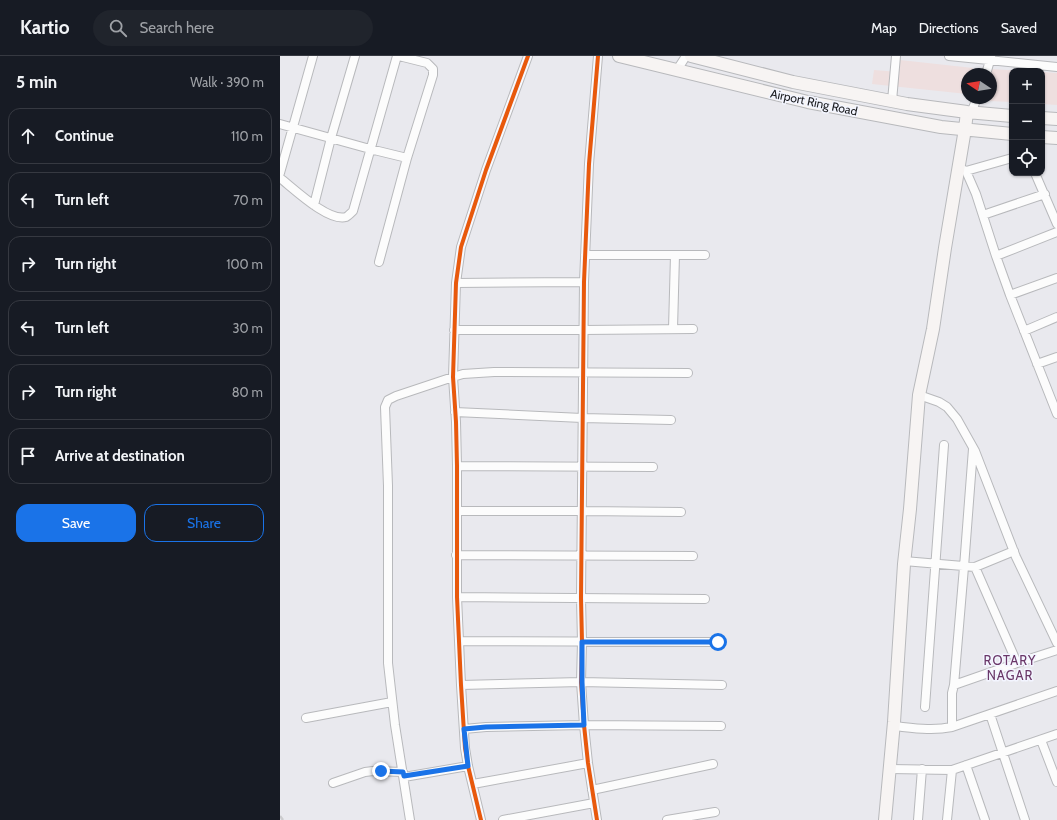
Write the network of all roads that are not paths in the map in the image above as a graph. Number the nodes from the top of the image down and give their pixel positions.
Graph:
1 (313, 56) edge
2 (355, 56) edge
3 (398, 56) edge
4 (528, 56) edge
5 (598, 56) edge
6 (619, 56) edge
7 (686, 56) edge
8 (691, 56) edge
9 (896, 56) edge
10 (949, 56) edge
11 (991, 58) edge
12 (1057, 67) edge
13 (988, 68) edge
14 (677, 70) junction
15 (892, 101) junction
16 (974, 104) edge
17 (969, 113) junction
18 (1009, 116) edge
19 (1045, 118) edge
20 (1057, 120) edge
21 (280, 124) edge
22 (293, 128) junction
23 (966, 129) junction
24 (1009, 134) edge
25 (1045, 137) edge
26 (331, 138) junction
27 (1057, 138) edge
28 (370, 149) junction
29 (407, 158) junction
30 (1009, 159) edge
31 (963, 170) junction
32 (280, 173) edge
33 (1036, 176) edge
34 (280, 178) edge
35 (1044, 194) junction
36 (314, 205) junction
37 (983, 215) junction
38 (1057, 224) edge
39 (1057, 232) edge
40 (585, 255) junction
41 (675, 255) junction
42 (705, 255) dead end
43 (996, 256) junction
44 (379, 262) dead end
45 (1057, 278) edge
46 (584, 282) junction
47 (456, 283) junction
48 (1010, 295) junction
49 (1057, 317) edge
50 (674, 329) junction
51 (693, 329) dead end
52 (454, 330) junction
53 (583, 330) junction
54 (1024, 331) junction
55 (1057, 357) edge
56 (1037, 364) junction
57 (583, 373) junction
58 (688, 373) dead end
59 (453, 377) junction
60 (919, 395) junction
61 (1055, 403) edge
62 (455, 412) junction
63 (1057, 414) edge
64 (582, 418) junction
65 (671, 420) dead end
66 (944, 444) dead end
67 (973, 447) junction
68 (457, 466) junction
69 (582, 466) junction
70 (653, 467) dead end
71 (457, 511) junction
72 (582, 511) junction
73 (681, 512) dead end
74 (1014, 551) junction
75 (456, 555) junction
76 (582, 556) junction
77 (693, 556) dead end
78 (904, 561) junction
79 (936, 564) junction
80 (964, 567) junction
81 (975, 567) junction
82 (457, 597) junction
83 (581, 598) junction
84 (705, 599) dead end
85 (459, 641) junction
86 (582, 642) junction
87 (718, 642) dead end
88 (1057, 643) edge
89 (1057, 650) edge
90 (1017, 663) junction
91 (582, 682) junction
92 (722, 684) dead end
93 (460, 685) junction
94 (954, 686) junction
95 (1057, 691) edge
96 (392, 702) junction
97 (925, 707) dead end
98 (990, 714) junction
99 (306, 718) dead end
100 (584, 725) junction
101 (721, 726) dead end
102 (894, 726) junction
103 (952, 727) junction
104 (464, 729) junction
105 (1057, 734) edge
106 (1041, 740) junction
107 (1003, 752) junction
108 (588, 763) junction
109 (713, 764) dead end
110 (966, 765) junction
111 (468, 766) junction
112 (890, 769) junction
113 (922, 769) junction
114 (952, 770) junction
115 (403, 774) junction
116 (1056, 774) edge
117 (333, 782) dead end
118 (1057, 782) edge
119 (473, 784) junction
120 (592, 790) junction
121 (594, 804) junction
122 (715, 812) dead end
123 (410, 820) edge
124 (481, 820) edge
125 (503, 820) edge
126 (598, 820) edge
127 (667, 820) edge
128 (885, 820) edge
129 (918, 820) edge
130 (947, 820) edge
131 (985, 820) edge
132 (1025, 820) edge

1 - 22 street
2 - 26 street
3 - 28 street
3 - 29 street
4 - 47 street
5 - 40 street
6 - 14 main road, Airport Ring Road
7 - 14 street
8 - 15 main road, Airport Ring Road
9 - 15 street
10 - 11 street
11 - 12 street
11 - 13 street
14 - 23 main road, Airport Ring Road
15 - 17 main road, Airport Ring Road
16 - 17 street
17 - 18 main road, Airport Ring Road
17 - 23 main road
19 - 20 main road
21 - 22 street
22 - 26 street
22 - 32 street
23 - 24 main road, Airport Ring Road
23 - 31 main road
25 - 27 main road
26 - 28 street
26 - 36 street
28 - 29 street
28 - 36 street
29 - 44 street
30 - 31 street
31 - 37 street
31 - 60 main road
33 - 35 street
34 - 36 street
35 - 37 street
35 - 38 street
37 - 43 street
39 - 43 street
40 - 41 street
40 - 46 street
41 - 42 street
41 - 50 street
43 - 48 street
45 - 48 street
46 - 47 street
46 - 53 street
47 - 52 street
48 - 54 street
49 - 54 street
50 - 51 street
50 - 53 street
52 - 53 street
52 - 59 street
53 - 57 street
54 - 56 street
55 - 56 street
56 - 61 street
57 - 58 street
57 - 59 street
57 - 64 street
59 - 62 street
59 - 96 street
60 - 67 street
60 - 78 main road
61 - 63 street
62 - 64 street
62 - 68 street
64 - 65 street
64 - 69 street
66 - 79 street
67 - 74 street
67 - 80 street
68 - 69 street
68 - 71 street
69 - 70 street
69 - 72 street
71 - 72 street
71 - 75 street
72 - 73 street
72 - 76 street
74 - 81 street
74 - 88 street
75 - 76 street
75 - 82 street
76 - 77 street
76 - 83 street
78 - 79 street
78 - 102 main road
79 - 80 street
79 - 97 street
80 - 81 street
80 - 94 street
81 - 90 street
82 - 83 street
82 - 85 street
83 - 84 street
83 - 86 street
85 - 86 street
85 - 93 street
86 - 87 street
86 - 91 street
89 - 90 street
90 - 94 street
91 - 92 street
91 - 93 street
91 - 100 street
93 - 104 street
94 - 103 street
95 - 98 street
96 - 99 street
96 - 115 street
98 - 103 street
98 - 107 street
100 - 101 street
100 - 104 street
100 - 108 street
102 - 103 street
102 - 112 main road
104 - 111 street
105 - 106 street
106 - 107 street
106 - 116 street
107 - 110 street
107 - 132 street
108 - 119 street
108 - 120 street
109 - 120 street
110 - 114 street
110 - 131 street
111 - 115 street
111 - 119 street
112 - 113 street
112 - 128 main road
113 - 114 street
113 - 129 street
114 - 130 street
115 - 117 street
115 - 123 street
116 - 118 street
119 - 124 street
120 - 121 street
121 - 125 street
121 - 126 street
122 - 127 street

